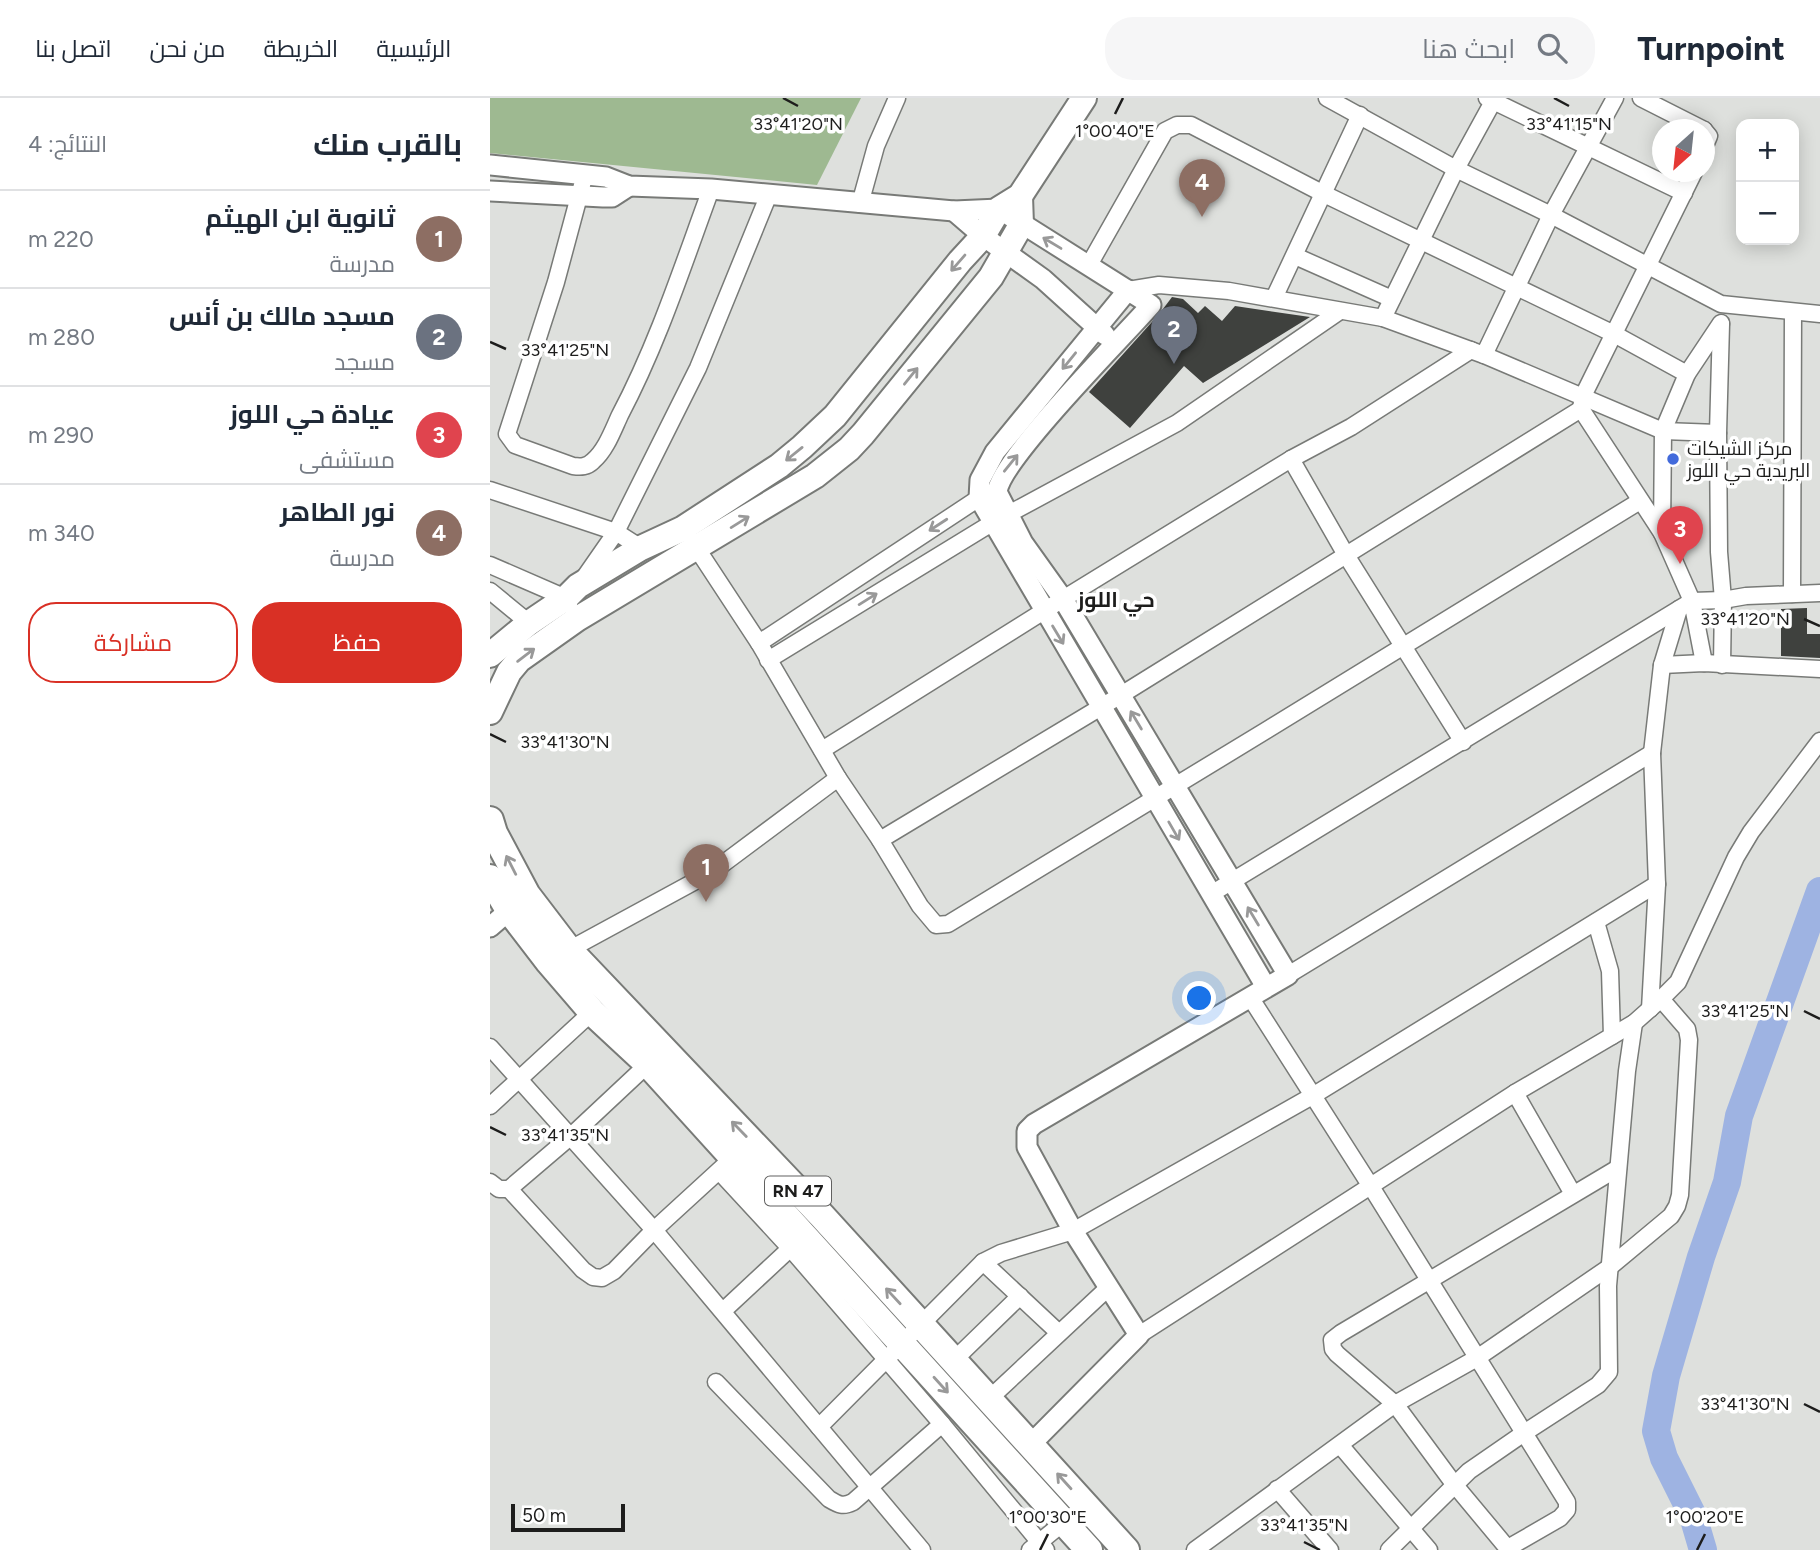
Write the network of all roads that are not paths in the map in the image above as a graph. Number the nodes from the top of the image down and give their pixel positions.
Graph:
1 (897, 98) edge
2 (1084, 98) edge
3 (1327, 98) edge
4 (1615, 98) edge
5 (1642, 98) edge
6 (1492, 99) edge
7 (1360, 115) junction
8 (1683, 119) edge
9 (1588, 146) junction
10 (490, 165) edge
11 (513, 167) junction
12 (1456, 169) junction
13 (585, 174) junction
14 (1689, 182) edge
15 (629, 186) junction
16 (711, 189) junction
17 (500, 191) edge
18 (1684, 193) junction
19 (769, 194) junction
20 (1324, 194) junction
21 (579, 196) junction
22 (1009, 202) junction
23 (860, 204) junction
24 (954, 211) junction
25 (1551, 215) junction
26 (1021, 225) junction
27 (984, 236) junction
28 (1422, 241) junction
29 (1007, 252) junction
30 (1295, 256) junction
31 (1089, 265) junction
32 (1646, 265) junction
33 (1159, 285) junction
34 (1517, 288) junction
35 (1128, 289) junction
36 (1274, 298) junction
37 (1392, 299) junction
38 (1721, 304) junction
39 (1152, 305) junction
40 (1340, 311) junction
41 (1793, 312) junction
42 (1820, 314) edge
43 (1383, 318) junction
44 (1721, 323) junction
45 (1097, 327) junction
46 (1614, 334) junction
47 (1116, 344) junction
48 (1478, 353) junction
49 (1687, 374) junction
50 (1582, 402) junction
51 (822, 428) junction
52 (1663, 431) junction
53 (1718, 433) junction
54 (849, 449) junction
55 (1292, 459) junction
56 (490, 490) edge
57 (988, 495) junction
58 (1640, 501) junction
59 (1000, 519) junction
60 (681, 528) junction
61 (616, 533) junction
62 (1662, 533) junction
63 (1016, 547) junction
64 (642, 548) junction
65 (697, 548) junction
66 (1346, 555) junction
67 (490, 565) edge
68 (490, 591) edge
69 (1820, 593) edge
70 (1792, 594) junction
71 (1063, 599) junction
72 (1723, 600) junction
73 (574, 601) junction
74 (816, 605) junction
75 (1685, 605) junction
76 (1044, 611) junction
77 (829, 622) junction
78 (529, 624) junction
79 (759, 643) junction
80 (1404, 648) junction
81 (490, 655) edge
82 (768, 660) junction
83 (1704, 663) junction
84 (1722, 664) junction
85 (1662, 665) junction
86 (1820, 669) edge
87 (1121, 695) junction
88 (1101, 706) junction
89 (490, 712) edge
90 (1820, 741) edge
91 (1463, 742) junction
92 (822, 750) junction
93 (1652, 753) junction
94 (838, 778) junction
95 (1175, 785) junction
96 (1156, 799) junction
97 (490, 820) edge
98 (880, 840) junction
99 (490, 878) edge
100 (1232, 880) junction
101 (1657, 884) junction
102 (1211, 894) junction
103 (509, 911) edge
104 (1596, 922) junction
105 (559, 956) junction
106 (1288, 975) junction
107 (1258, 992) junction
108 (1656, 1004) junction
109 (592, 1012) junction
110 (1634, 1023) junction
111 (1612, 1036) junction
112 (490, 1047) edge
113 (648, 1064) junction
114 (519, 1080) junction
115 (1515, 1093) junction
116 (1314, 1095) junction
117 (490, 1106) edge
118 (569, 1137) junction
119 (726, 1164) junction
120 (1618, 1168) junction
121 (490, 1182) edge
122 (1370, 1185) junction
123 (509, 1189) junction
124 (1573, 1194) junction
125 (822, 1216) junction
126 (654, 1230) junction
127 (1073, 1231) junction
128 (797, 1242) junction
129 (983, 1262) junction
130 (1611, 1266) junction
131 (1429, 1280) junction
132 (1109, 1287) junction
133 (1020, 1296) junction
134 (723, 1311) junction
135 (1059, 1333) junction
136 (1139, 1335) junction
137 (903, 1343) junction
138 (1477, 1358) junction
139 (954, 1361) junction
140 (716, 1382) dead end
141 (989, 1399) junction
142 (1395, 1404) junction
143 (942, 1424) junction
144 (820, 1427) junction
145 (1524, 1433) junction
146 (1031, 1444) junction
147 (1340, 1445) junction
148 (1454, 1485) junction
149 (869, 1487) junction
150 (1277, 1489) junction
151 (1063, 1522) junction
152 (1411, 1528) junction
153 (1039, 1547) edge
154 (1205, 1547) edge
155 (1509, 1549) edge
156 (922, 1550) edge
157 (1089, 1550) edge
158 (1126, 1550) edge
159 (1331, 1550) edge
160 (1389, 1550) edge
161 (1429, 1550) edge

1 - 23 street
2 - 22 main road
3 - 7 street
4 - 9 street
5 - 8 street
6 - 9 street
6 - 12 street
7 - 12 street
7 - 20 street
9 - 18 street
9 - 25 street
10 - 11 street
11 - 13 street
11 - 17 street
12 - 25 street
12 - 28 street
13 - 15 street
13 - 21 street
14 - 18 street
15 - 16 street
15 - 21 street
16 - 19 street
16 - 21 street
17 - 21 street
18 - 32 street
19 - 23 street
19 - 61 street
20 - 28 street
20 - 30 street
20 - 31 street
22 - 24 street
22 - 26 main road
22 - 27 main road
23 - 24 street
24 - 27 street
25 - 32 street
25 - 34 street
26 - 29 main road
31 -> 26 street
27 - 29 street
27 -> 51 main road
28 - 34 street
28 - 37 street
29 - 45 street
54 -> 29 main road
30 - 36 street
30 - 37 street
31 - 35 street
32 - 38 street
32 - 46 street
33 - 35 street
33 - 36 street
33 - 39 street
34 - 46 street
34 - 48 street
35 - 39 street
35 - 45 street
36 - 40 street
37 - 43 street
38 - 41 street
38 - 44 street
39 - 47 street
40 - 43 street
40 - 59 street
41 - 42 street
41 - 70 street
43 - 48 street
44 - 49 street
44 - 53 street
45 - 47 street
45 -> 57 street
46 - 49 street
46 - 50 street
57 -> 47 street
48 - 50 street
48 - 55 street
49 - 52 street
50 - 52 street
50 - 58 street
50 - 66 street
51 - 54 main road
51 -> 60 main road
52 - 53 street
52 - 62 street
53 - 72 street
65 -> 54 main road
55 - 66 street
55 - 71 street
56 - 61 street
57 - 59 street
57 -> 74 street
58 - 62 street
58 - 80 street
59 - 63 street
77 -> 59 street
60 - 64 main road
60 - 65 street
61 - 64 street
61 - 73 street
62 - 75 street
63 - 71 street
63 - 76 street
64 - 73 main road
65 - 73 main road
65 - 79 street
66 - 80 street
66 - 87 street
67 - 73 street
68 - 78 street
69 - 70 street
70 - 72 street
71 - 76 street
71 - 87 street
72 - 75 street
72 - 84 street
73 - 78 main road
89 -> 73 main road
74 - 77 street
74 - 79 street
75 - 83 street
75 - 85 street
75 - 91 street
76 -> 88 street
76 - 92 street
77 - 82 street
78 - 81 main road
79 - 82 street
80 - 91 street
80 - 95 street
82 - 92 street
83 - 84 street
83 - 85 street
84 - 86 street
85 - 93 street
87 - 88 street
95 -> 87 street
88 - 96 street
88 - 98 street
90 - 108 street
91 - 100 street
92 - 94 street
93 - 101 street
93 - 106 street
94 - 98 street
94 - 105 street
95 - 96 street
95 - 100 street
96 - 98 street
96 -> 102 street
103 -> 97 highway, RN 47
99 - 103 highway, RN 47
100 - 102 street
106 -> 100 street
101 - 104 street
101 - 108 street
102 - 107 street
103 - 105 highway, RN 47
104 - 111 street
104 - 116 street
105 - 109 highway, RN 47
125 -> 105 highway, RN 47
106 - 107 street
107 - 116 street
107 - 127 street
108 - 110 street
108 - 130 street
109 - 113 highway, RN 47
109 - 114 street
110 - 111 street
110 - 120 street
111 - 115 street
112 - 114 street
113 - 118 street
113 - 119 highway, RN 47
114 - 117 street
114 - 118 street
115 - 122 street
115 - 124 street
116 - 122 street
116 - 127 street
118 - 123 street
118 - 126 street
119 - 126 street
119 - 128 highway, RN 47
120 - 124 street
120 - 130 street
121 - 123 street
122 - 131 street
122 - 136 street
123 - 126 street
124 - 131 street
125 - 128 street
137 -> 125 highway, RN 47
126 - 134 street
127 - 129 street
127 - 132 street
128 - 134 street
128 - 137 highway, RN 47
129 - 133 street
129 - 137 street
130 - 138 street
130 - 145 street
131 - 138 street
131 - 142 street
132 - 135 street
132 - 136 street
133 - 135 street
133 - 139 street
134 - 144 street
135 - 141 street
136 - 146 street
137 - 139 highway, RN 47
137 - 143 street
137 - 144 street
137 -> 151 highway, RN 47
138 - 142 street
138 - 145 street
139 - 141 highway, RN 47
140 - 149 street
141 - 146 highway, RN 47
142 - 147 street
142 - 148 street
143 - 149 street
143 - 153 street
144 - 149 street
145 - 148 street
145 - 155 street
158 -> 146 highway, RN 47
147 - 150 street
147 - 152 street
148 - 152 street
148 - 155 street
149 - 156 street
150 - 154 street
150 - 159 street
151 - 153 street
151 - 157 highway, RN 47
152 - 160 street
152 - 161 street

